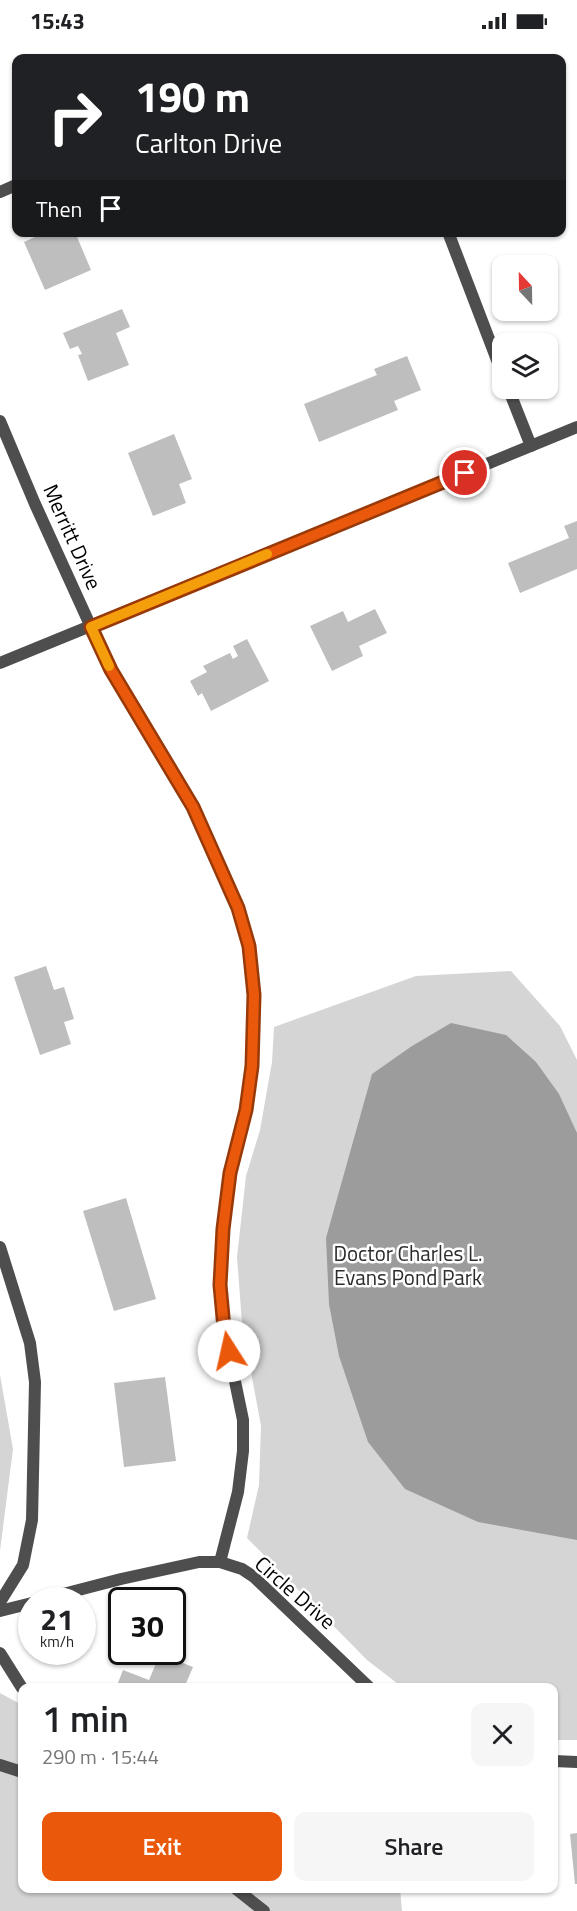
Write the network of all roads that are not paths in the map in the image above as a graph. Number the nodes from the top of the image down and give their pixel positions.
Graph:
1 (450, 237) edge
2 (492, 347) edge
3 (512, 399) edge
4 (0, 421) edge
5 (577, 427) edge
6 (531, 446) junction
7 (91, 627) junction
8 (0, 663) edge
9 (0, 1247) edge
10 (220, 1562) junction
11 (90, 1587) edge
12 (0, 1602) edge
13 (18, 1606) edge
14 (0, 1611) edge
15 (0, 1653) edge
16 (19, 1683) edge
17 (365, 1683) edge
18 (558, 1761) edge
19 (577, 1762) edge
20 (0, 1765) edge
21 (18, 1771) edge
22 (241, 1893) edge
23 (264, 1911) edge

1 - 2 street
3 - 6 street
4 - 7 street, Merritt Drive
5 - 6 street
6 - 7 street
7 - 8 street
7 - 10 street, Merritt Drive
9 - 12 street
10 - 11 street, Circle Drive
10 - 17 street, Circle Drive
13 - 14 street
15 - 16 street
18 - 19 street
20 - 21 street
22 - 23 street

